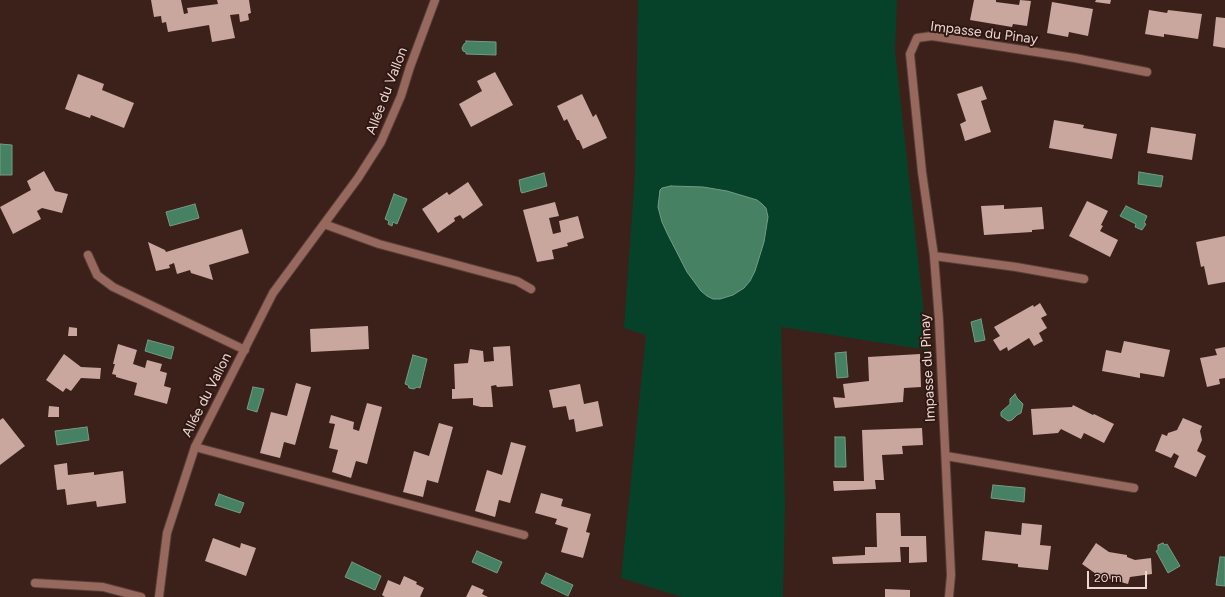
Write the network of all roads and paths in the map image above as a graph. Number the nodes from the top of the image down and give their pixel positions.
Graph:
1 (435, 0) edge
2 (1147, 72) dead end
3 (324, 224) junction
4 (88, 255) dead end
5 (934, 256) junction
6 (1084, 279) dead end
7 (531, 289) dead end
8 (245, 350) junction
9 (195, 447) junction
10 (946, 456) junction
11 (1134, 488) dead end
12 (524, 535) dead end
13 (35, 583) dead end
14 (141, 597) edge
15 (159, 597) edge
16 (950, 597) edge

1 - 3 street, Allée du Vallon
2 - 5 street, Impasse du Pinay
3 - 7 street
3 - 8 street, Allée du Vallon
4 - 8 street
5 - 6 street
5 - 10 street, Impasse du Pinay
8 - 9 street, Allée du Vallon
9 - 12 street
9 - 15 street, Allée du Vallon
10 - 11 street
10 - 16 street, Impasse du Pinay
13 - 14 street

